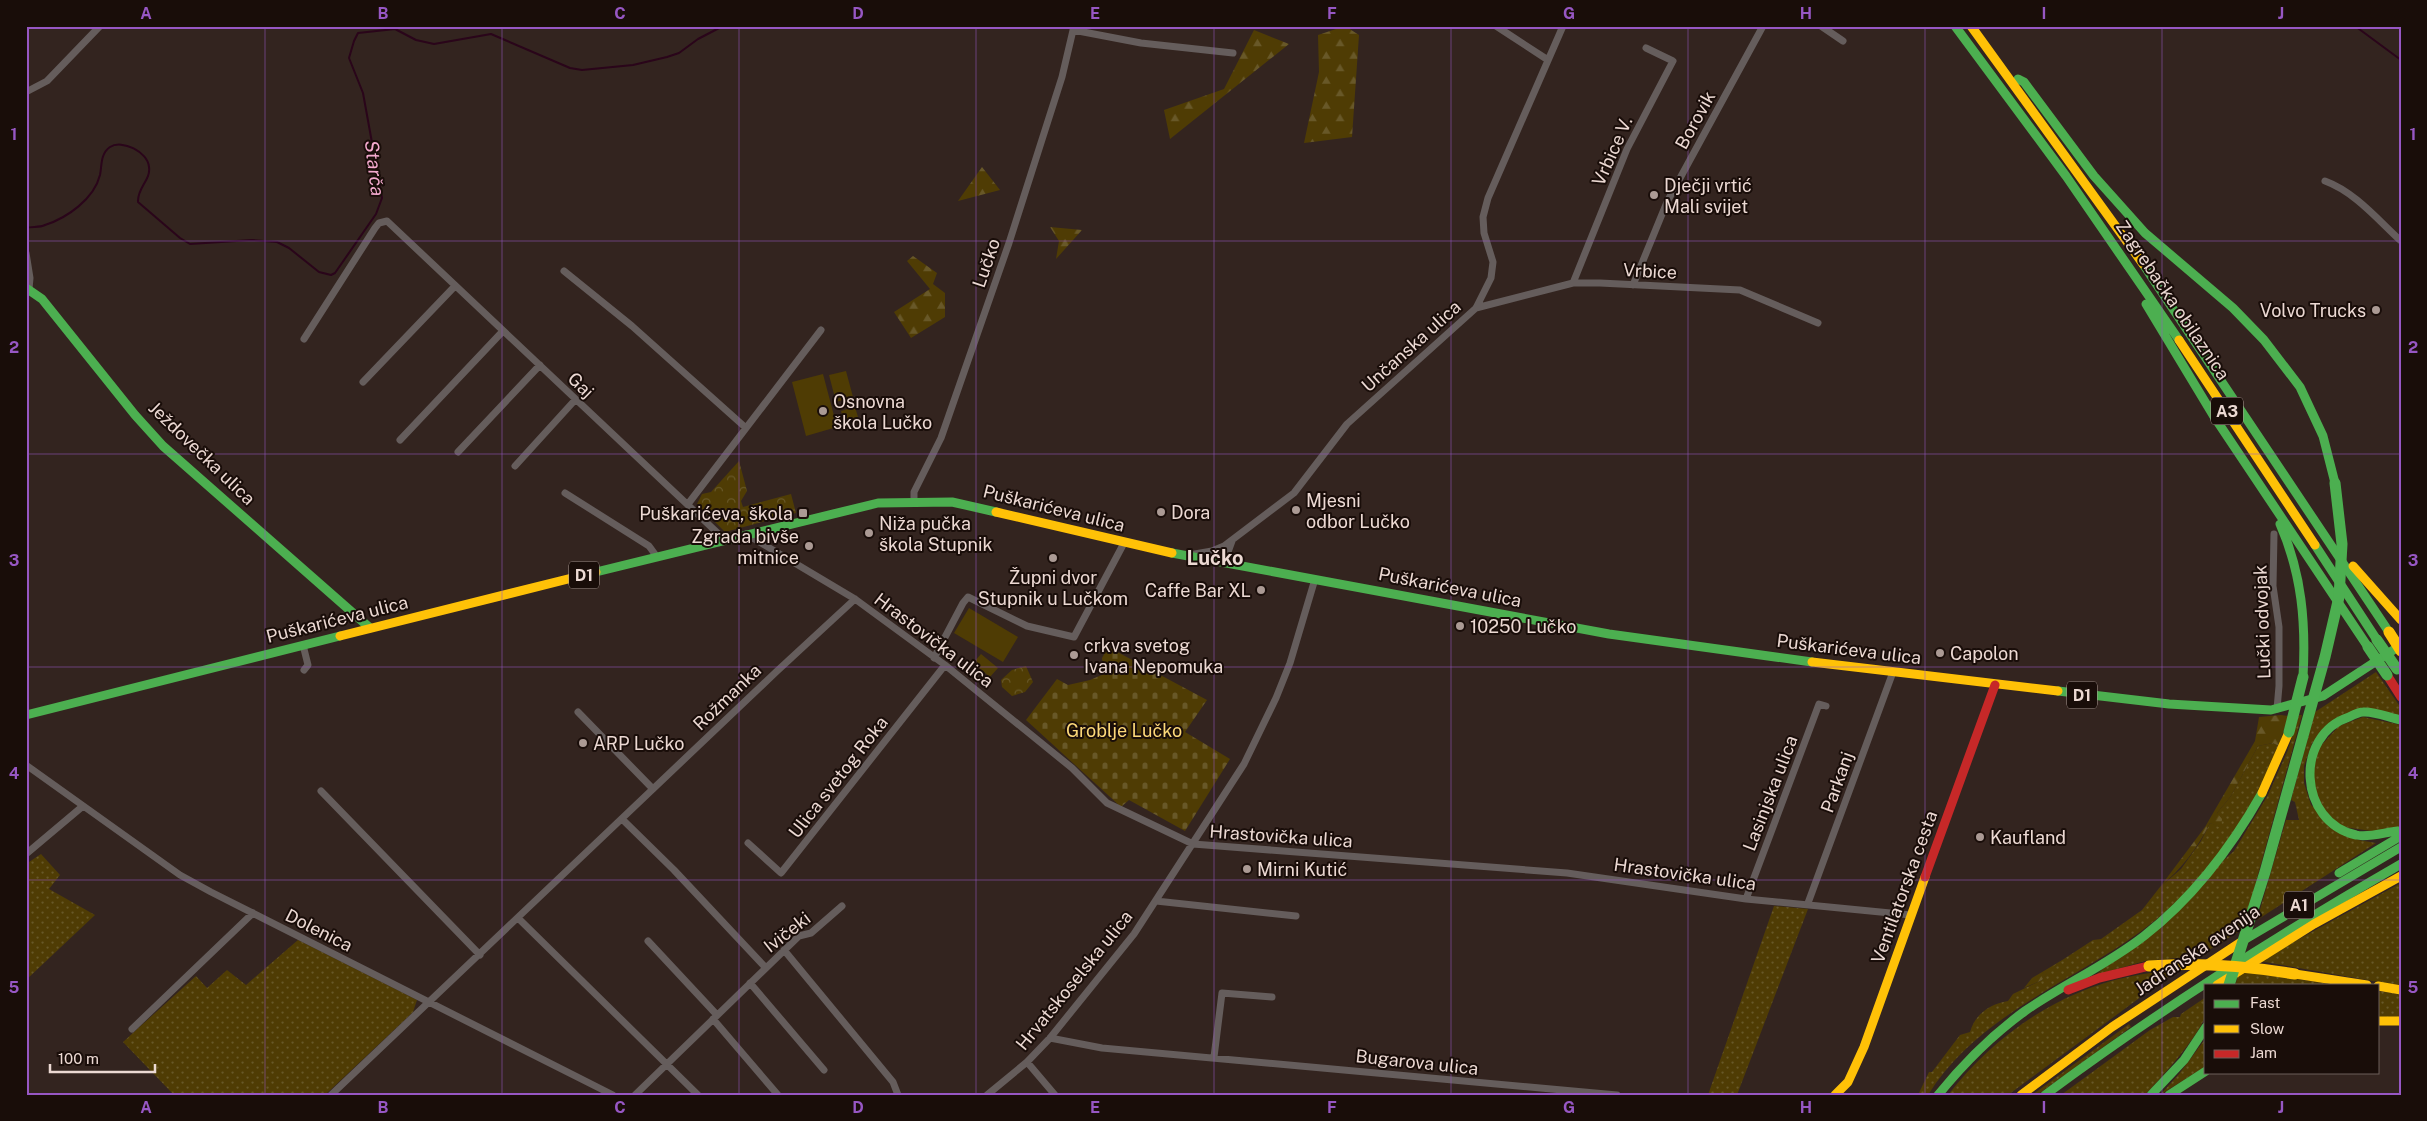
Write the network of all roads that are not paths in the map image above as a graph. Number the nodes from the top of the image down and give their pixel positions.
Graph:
1 (100, 26) edge
2 (1496, 26) edge
3 (1563, 26) edge
4 (1763, 26) edge
5 (1821, 26) edge
6 (1954, 26) edge
7 (1971, 26) edge
8 (1074, 28) edge
9 (1843, 41) dead end
10 (1646, 48) dead end
11 (1234, 53) dead end
12 (1548, 60) junction
13 (2007, 73) junction
14 (26, 92) edge
15 (2325, 181) dead end
16 (2072, 186) junction
17 (2401, 241) edge
18 (26, 253) edge
19 (564, 271) dead end
20 (1573, 283) junction
21 (1633, 285) junction
22 (455, 286) junction
23 (27, 288) edge
24 (1476, 308) junction
25 (1818, 323) dead end
26 (821, 330) dead end
27 (503, 331) junction
28 (304, 339) dead end
29 (540, 365) junction
30 (363, 382) dead end
31 (575, 400) junction
32 (746, 428) junction
33 (400, 440) dead end
34 (458, 452) dead end
35 (515, 466) dead end
36 (2259, 484) junction
37 (565, 493) dead end
38 (914, 500) junction
39 (688, 504) junction
40 (2304, 505) junction
41 (746, 534) junction
42 (2274, 534) dead end
43 (1234, 538) junction
44 (725, 540) junction
45 (1124, 543) junction
46 (1184, 556) junction
47 (657, 557) junction
48 (1232, 563) junction
49 (1315, 579) junction
50 (855, 599) junction
51 (2401, 620) edge
52 (370, 628) junction
53 (2372, 643) junction
54 (2401, 645) edge
55 (303, 646) junction
56 (2401, 651) edge
57 (934, 658) junction
58 (945, 665) junction
59 (304, 670) dead end
60 (1893, 672) junction
61 (2395, 673) edge
62 (1995, 685) junction
63 (2401, 696) edge
64 (1826, 706) dead end
65 (2277, 709) junction
66 (578, 712) dead end
67 (26, 715) edge
68 (2401, 720) edge
69 (26, 765) edge
70 (652, 789) junction
71 (321, 791) dead end
72 (83, 806) junction
73 (622, 819) junction
74 (2401, 830) edge
75 (2401, 836) edge
76 (748, 843) dead end
77 (1192, 844) junction
78 (2401, 847) edge
79 (26, 854) edge
80 (2401, 864) edge
81 (2401, 876) edge
82 (1746, 899) junction
83 (1156, 901) junction
84 (1808, 903) junction
85 (842, 906) dead end
86 (253, 913) junction
87 (1911, 915) junction
88 (1296, 916) dead end
89 (518, 918) junction
90 (648, 941) dead end
91 (784, 950) junction
92 (480, 955) junction
93 (766, 968) junction
94 (750, 983) junction
95 (2204, 984) edge
96 (2204, 984) edge
97 (2219, 984) edge
98 (2229, 984) edge
99 (2360, 984) edge
100 (2380, 986) edge
101 (2401, 990) edge
102 (2204, 993) edge
103 (1272, 996) dead end
104 (429, 1002) junction
105 (2133, 1014) junction
106 (715, 1017) junction
107 (2011, 1021) junction
108 (2380, 1021) edge
109 (2401, 1021) edge
110 (2145, 1024) junction
111 (132, 1029) dead end
112 (2204, 1030) edge
113 (1050, 1038) junction
114 (1214, 1057) junction
115 (1026, 1062) junction
116 (667, 1063) junction
117 (824, 1070) dead end
118 (2204, 1072) edge
119 (332, 1095) edge
120 (613, 1095) edge
121 (634, 1095) edge
122 (698, 1095) edge
123 (778, 1095) edge
124 (898, 1095) edge
125 (988, 1095) edge
126 (1055, 1095) edge
127 (1617, 1095) edge
128 (1835, 1095) edge
129 (1938, 1095) edge
130 (2021, 1095) edge
131 (2045, 1095) edge
132 (2151, 1095) edge
133 (2169, 1095) edge

1 - 14 street
2 - 12 street
3 - 12 street, Unčanska ulica
4 - 21 street, Borovik
5 - 9 street
6 - 16 main road, Zagrebačka obilaznica / A3
7 - 13 main road, Zagrebačka obilaznica / A3
8 - 11 street, Lučko
8 - 38 street, Lučko
10 - 20 street, Vrbice V.
12 - 24 street, Unčanska ulica
13 - 40 main road, Zagrebačka obilaznica / A3
13 - 98 main road, bridge
15 - 17 street
16 - 36 main road
16 - 53 main road, Zagrebačka obilaznica / A3
18 - 23 street
19 - 32 street
20 - 21 street, Vrbice
20 - 24 street, Vrbice
21 - 25 street, Vrbice
22 - 27 street, Gaj
22 - 28 street, Gaj
22 - 30 street
23 - 52 main road, Ježdovečka ulica
24 - 43 street, Unčanska ulica
26 - 32 street
27 - 29 street, Gaj
27 - 33 street
29 - 31 street, Gaj
29 - 34 street
31 - 35 street
31 - 39 street, Gaj
32 - 39 street
36 - 53 main road
36 - 107 main road, bridge
37 - 47 street
38 - 41 main road, Puškarićeva ulica / D1
38 - 45 main road, Puškarićeva ulica / D1
39 - 44 street, Gaj
40 - 51 main road
40 - 56 main road, Zagrebačka obilaznica / A3, bridge
41 - 44 main road, Puškarićeva ulica / D1
41 - 50 street, Hrastovička ulica
42 - 65 street, Lučki odvojak
43 - 46 street, Unčanska ulica
43 - 48 street
44 - 47 main road, Puškarićeva ulica / D1
45 - 46 main road, Puškarićeva ulica / D1
45 - 57 street
46 - 48 main road, Puškarićeva ulica / D1
47 - 52 main road, Puškarićeva ulica / D1
48 - 49 main road, Puškarićeva ulica / D1
49 - 60 main road, Puškarićeva ulica / D1
49 - 77 street, Hrvatskoselska ulica
50 - 57 street, Hrastovička ulica
50 - 70 street, Rožmanka
52 - 55 main road, Puškarićeva ulica / D1
53 - 61 main road, Zagrebačka obilaznica / A3, bridge
54 - 65 main road, D1
55 - 59 street
55 - 67 main road, Puškarićeva ulica / D1
57 - 58 street, Hrastovička ulica
58 - 76 street, Ulica svetog Roka
58 - 77 street, Hrastovička ulica
60 - 62 main road, Puškarićeva ulica / D1
60 - 84 street, Parkanj
61 - 63 main road, Zagrebačka obilaznica
62 - 65 main road, Puškarićeva ulica / D1
62 - 87 main road, Ventilatorska cesta
64 - 82 street, Lasinjska ulica
66 - 70 street
68 - 74 main road
69 - 72 street, Dolenica
70 - 73 street, Rožmanka
71 - 92 street
72 - 79 street
72 - 86 street, Dolenica
73 - 89 street, Rožmanka
73 - 93 street
75 - 105 main road
77 - 82 street, Hrastovička ulica
77 - 83 street, Hrvatskoselska ulica
78 - 105 main road, Jadranska avenija / A1
80 - 96 main road, Jadranska avenija / A1
81 - 97 main road
82 - 84 street, Hrastovička ulica
83 - 88 street
83 - 113 street, Hrvatskoselska ulica
84 - 87 street, Hrastovička ulica
85 - 91 street, Ivičeki
86 - 104 street, Dolenica
86 - 111 street
87 - 128 main road, Ventilatorska cesta
89 - 92 street, Rožmanka
89 - 116 street
90 - 106 street
91 - 93 street, Ivičeki
91 - 124 street
92 - 104 street, Rožmanka
93 - 94 street, Ivičeki
94 - 106 street, Ivičeki
94 - 117 street
95 - 110 main road, Jadranska avenija / A1
99 - 107 main road, bridge
100 - 101 main road
102 - 110 main road
103 - 114 street
104 - 119 street, Rožmanka
104 - 120 street, Dolenica
105 - 130 main road, Jadranska avenija / A1
106 - 116 street, Ivičeki
106 - 123 street
107 - 129 main road
108 - 109 main road
110 - 131 main road, Jadranska avenija / A1
112 - 132 main road
113 - 114 street, Bugarova ulica
113 - 115 street, Hrvatskoselska ulica
114 - 127 street, Bugarova ulica
115 - 125 street, Hrvatskoselska ulica
115 - 126 street
116 - 121 street, Ivičeki
116 - 122 street
118 - 133 main road

